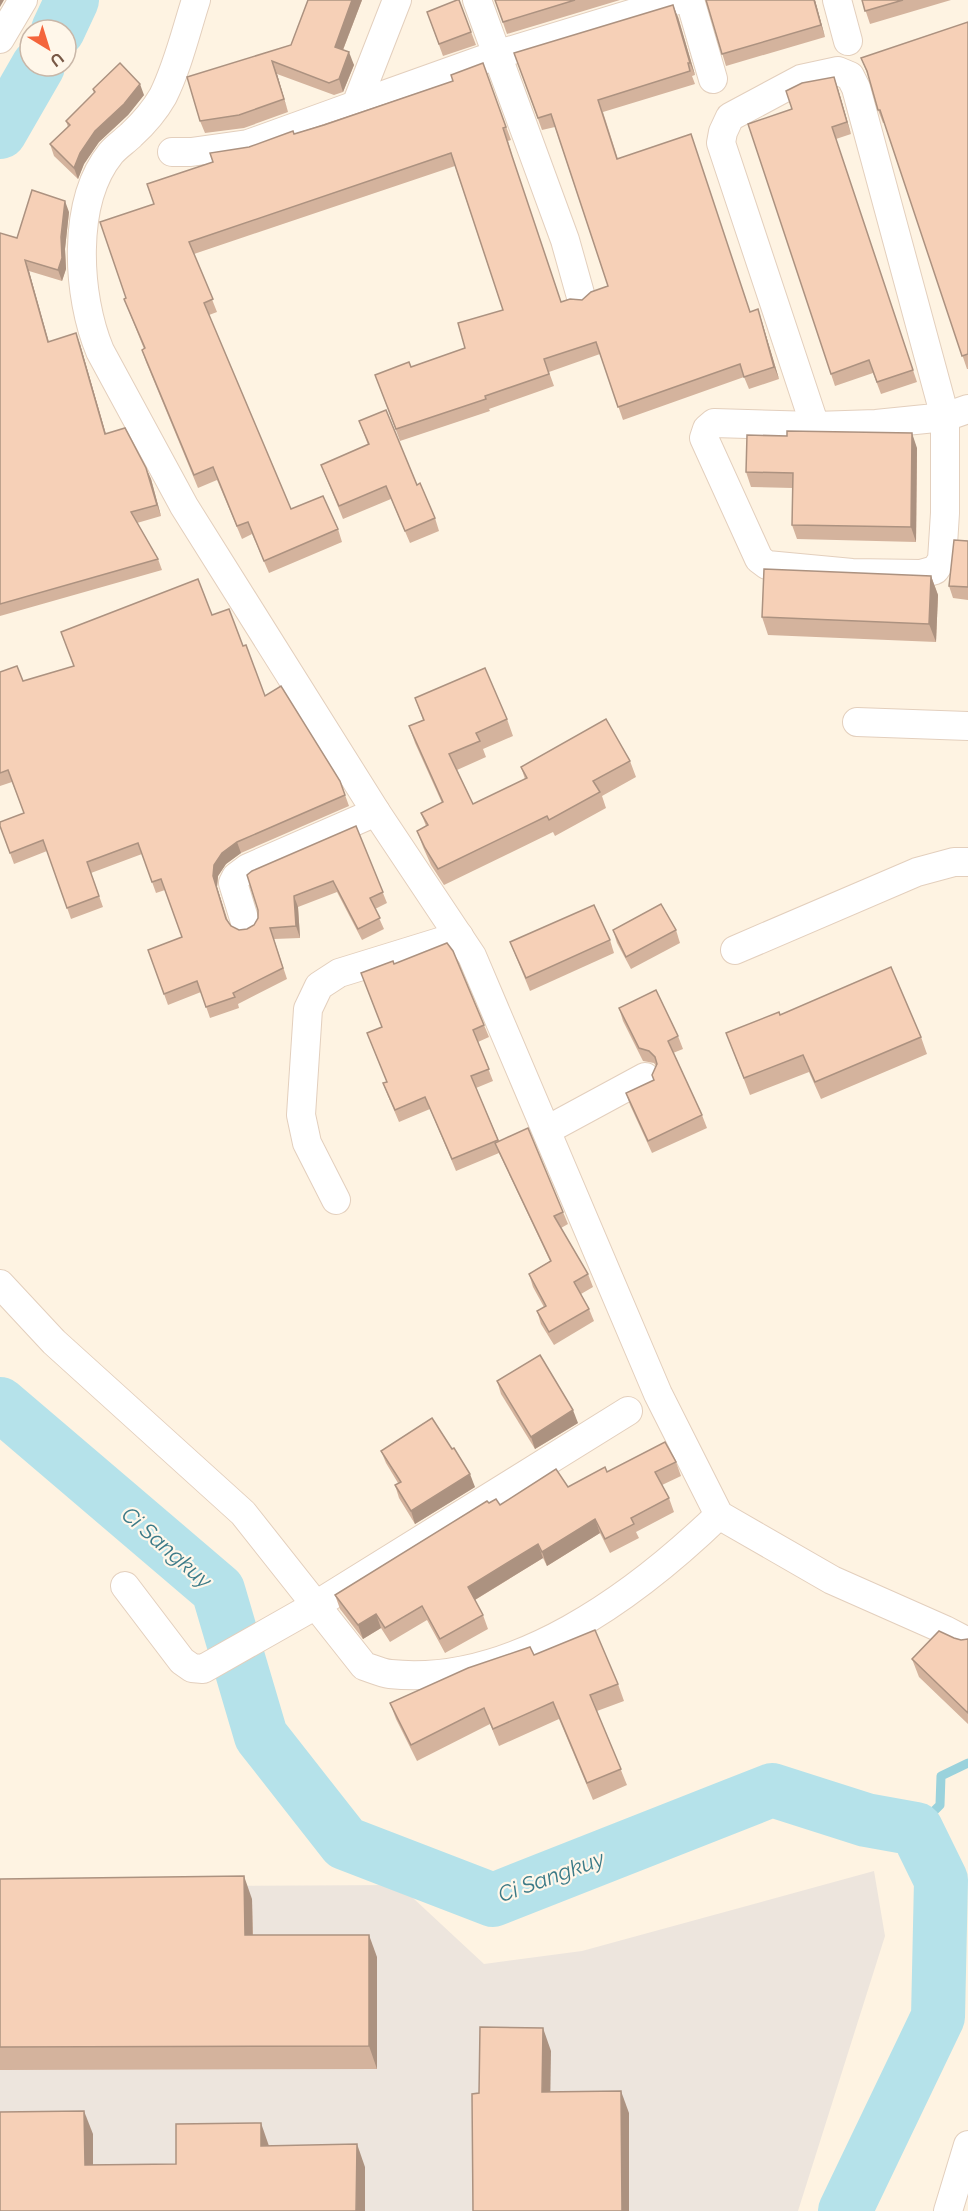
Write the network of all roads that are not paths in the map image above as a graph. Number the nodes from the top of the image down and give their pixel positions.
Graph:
1 (23, 0) edge
2 (195, 0) edge
3 (397, 0) edge
4 (477, 0) edge
5 (677, 0) edge
6 (690, 0) edge
7 (837, 0) edge
8 (0, 39) edge
9 (848, 41) dead end
10 (496, 55) junction
11 (713, 79) dead end
12 (356, 105) junction
13 (172, 152) dead end
14 (581, 297) edge
15 (957, 413) edge
16 (815, 426) junction
17 (857, 722) dead end
18 (968, 726) edge
19 (376, 812) junction
20 (968, 862) edge
21 (246, 925) dead end
22 (459, 936) junction
23 (735, 950) dead end
24 (645, 1077) dead end
25 (547, 1130) junction
26 (336, 1200) dead end
27 (0, 1284) edge
28 (628, 1411) dead end
29 (719, 1515) junction
30 (124, 1586) dead end
31 (316, 1605) junction
32 (968, 1642) edge
33 (968, 2145) edge
34 (948, 2211) edge

1 - 8 street
2 - 19 street
3 - 12 street
4 - 10 street
5 - 10 street
6 - 11 street
7 - 9 street
10 - 12 street
10 - 14 street
12 - 13 street
15 - 16 street
15 - 16 street
15 - 16 street
17 - 18 street
19 - 21 street
19 - 22 street
20 - 23 street
22 - 25 street
22 - 26 street
24 - 25 street
25 - 29 street
27 - 31 street
28 - 31 street
29 - 31 street
29 - 32 street
30 - 31 street
33 - 34 street

